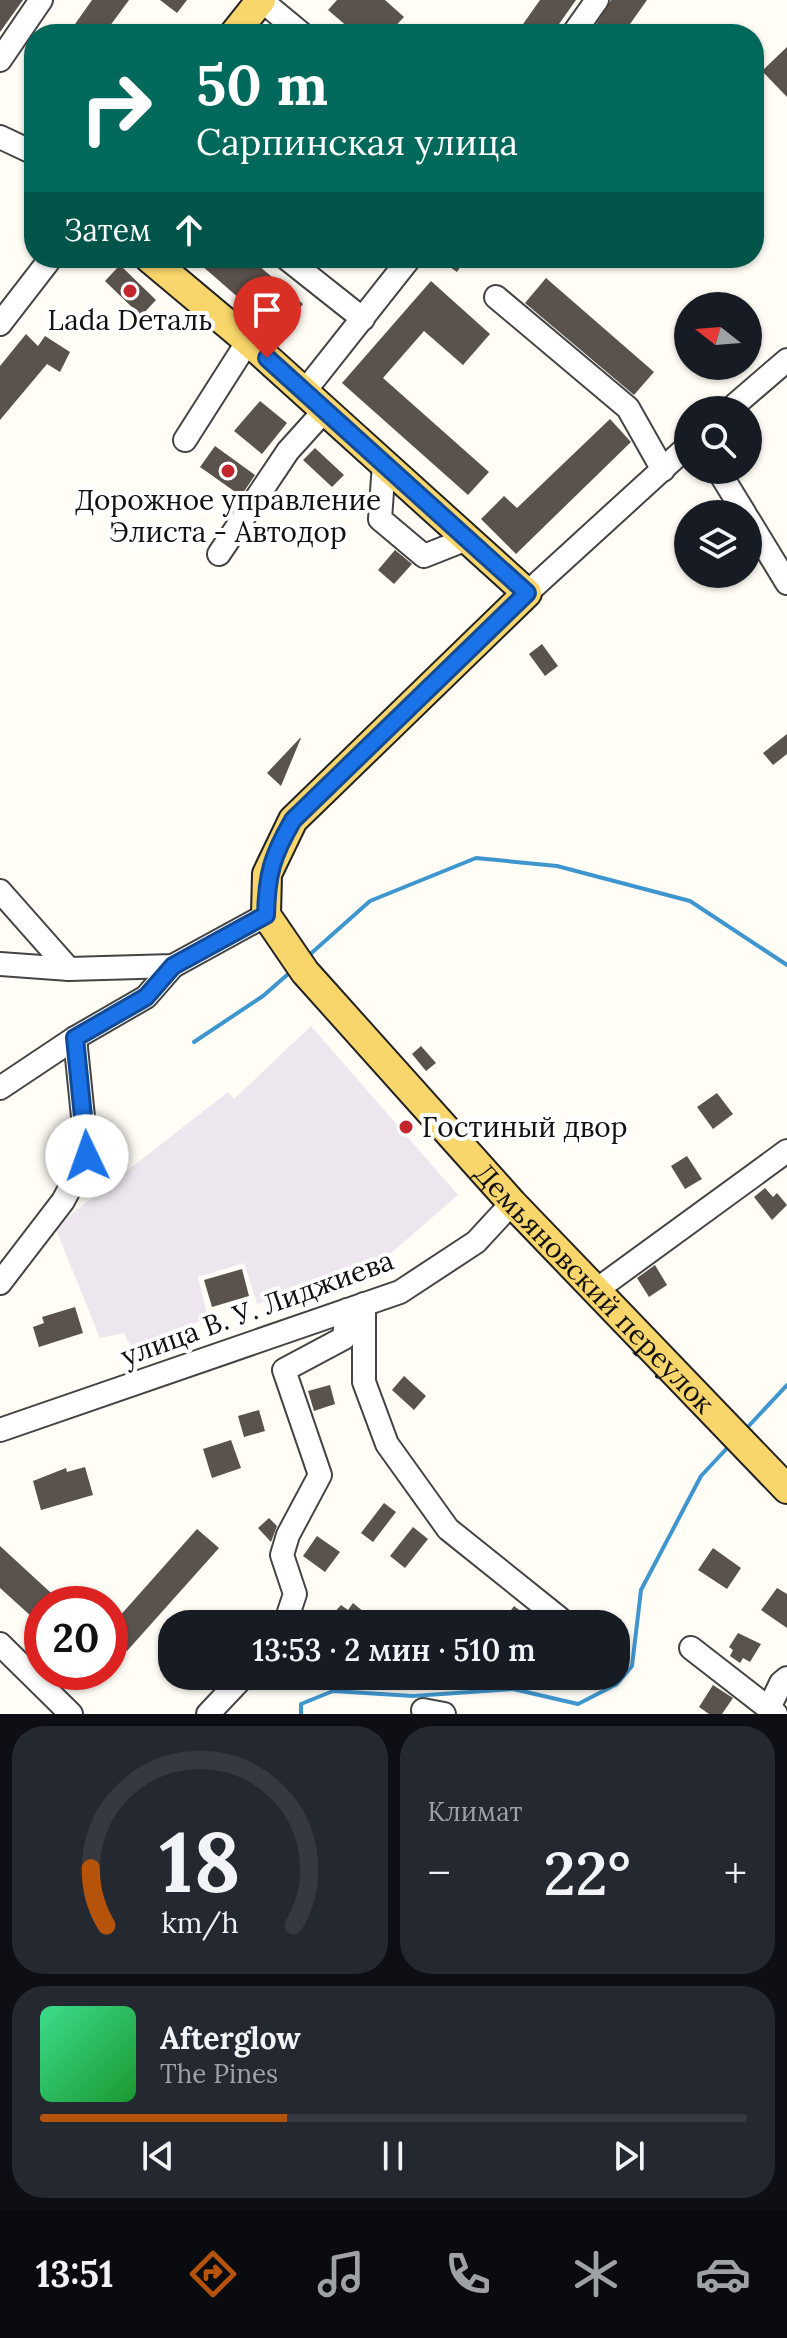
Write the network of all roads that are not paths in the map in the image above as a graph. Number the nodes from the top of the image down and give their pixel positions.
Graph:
1 (41, 0) edge
2 (261, 0) edge
3 (597, 0) edge
4 (25, 24) edge
5 (242, 24) edge
6 (290, 24) edge
7 (580, 24) edge
8 (24, 25) edge
9 (0, 60) edge
10 (0, 137) edge
11 (24, 148) edge
12 (43, 268) edge
13 (161, 268) edge
14 (299, 268) edge
15 (402, 268) edge
16 (496, 297) dead end
17 (363, 319) junction
18 (0, 324) edge
19 (248, 341) junction
20 (787, 360) edge
21 (745, 396) edge
22 (314, 401) junction
23 (185, 440) dead end
24 (674, 459) edge
25 (384, 464) junction
26 (663, 470) junction
27 (467, 539) junction
28 (762, 541) edge
29 (219, 554) dead end
30 (787, 583) edge
31 (527, 593) junction
32 (0, 891) edge
33 (266, 915) junction
34 (0, 964) edge
35 (173, 966) junction
36 (69, 969) junction
37 (75, 1038) junction
38 (0, 1088) edge
39 (787, 1151) edge
40 (512, 1203) junction
41 (0, 1283) edge
42 (595, 1291) junction
43 (356, 1307) junction
44 (0, 1430) edge
45 (782, 1484) edge
46 (290, 1610) edge
47 (549, 1610) edge
48 (0, 1644) edge
49 (691, 1648) dead end
50 (787, 1678) edge
51 (231, 1690) edge
52 (773, 1711) edge
53 (71, 1714) edge
54 (208, 1714) edge

1 - 4 street
2 - 5 main road
2 - 6 street
3 - 7 street
8 - 9 street
10 - 11 street
12 - 18 street
13 - 19 main road
14 - 17 street
15 - 17 street
16 - 26 street
17 - 22 street
19 - 22 main road
19 - 23 street
20 - 21 street
22 - 25 main road
22 - 29 street
24 - 26 street
25 - 27 main road
25 - 27 street
26 - 31 street
27 - 31 main road
28 - 30 street
31 - 33 main road
32 - 36 street
33 - 35 street
33 - 40 main road, Демьяновский переулок
34 - 36 street
35 - 36 street
35 - 37 street
37 - 38 street
37 - 41 street
39 - 42 street
40 - 42 main road, Демьяновский переулок
40 - 43 street, улица В. У. Лиджиева
42 - 45 main road, Демьяновский переулок
43 - 44 street, улица В. У. Лиджиева
43 - 46 street
43 - 47 street
48 - 53 street
49 - 52 street
50 - 52 street
51 - 54 street

